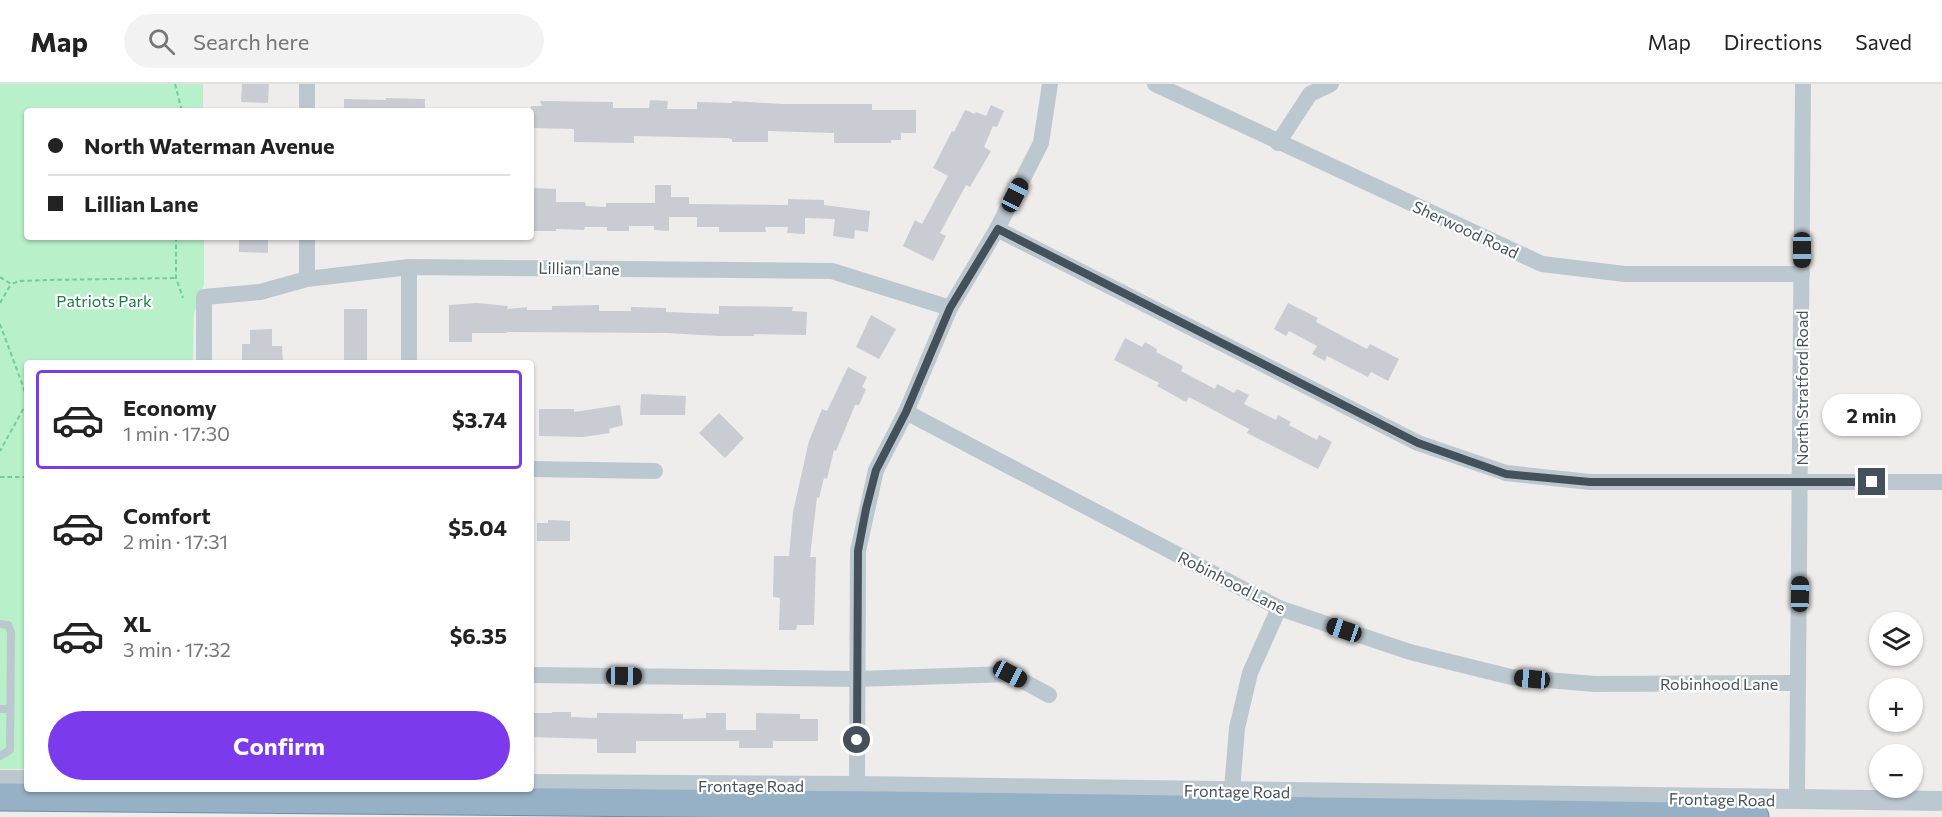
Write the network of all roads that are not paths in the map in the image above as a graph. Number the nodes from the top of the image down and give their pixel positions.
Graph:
1 (308, 84) edge
2 (1050, 84) edge
3 (1155, 84) edge
4 (1331, 84) edge
5 (1803, 84) edge
6 (307, 108) edge
7 (1278, 143) junction
8 (998, 229) junction
9 (307, 240) edge
10 (409, 267) junction
11 (1802, 274) junction
12 (306, 279) junction
13 (950, 308) junction
14 (204, 360) edge
15 (409, 360) edge
16 (906, 412) junction
17 (534, 470) edge
18 (655, 471) dead end
19 (1801, 482) junction
20 (1942, 482) edge
21 (1279, 608) junction
22 (0, 624) edge
23 (534, 675) edge
24 (857, 679) junction
25 (1798, 683) junction
26 (1049, 695) dead end
27 (0, 709) edge
28 (10, 709) junction
29 (0, 756) edge
30 (0, 781) edge
31 (24, 782) edge
32 (534, 784) edge
33 (857, 786) junction
34 (1232, 790) junction
35 (180, 792) edge
36 (0, 798) edge
37 (310, 800) junction
38 (1797, 800) junction
39 (1942, 801) edge
40 (0, 815) edge
41 (97, 817) edge
42 (1755, 817) edge

1 - 6 street
2 - 8 street
3 - 7 street, Sherwood Road
4 - 7 street
5 - 11 street, North Stratford Road
7 - 11 street, Sherwood Road
8 - 13 street
8 - 19 street
9 - 12 street
10 - 12 street, Lillian Lane
10 - 13 street, Lillian Lane
10 - 15 street
11 - 19 street, North Stratford Road
12 - 14 street, Lillian Lane
13 - 16 street
16 - 21 street, Robinhood Lane
16 - 24 street
17 - 18 street
19 - 20 street
19 - 25 street, North Stratford Road
21 - 25 street, Robinhood Lane
21 - 34 street
22 - 28 lane
23 - 24 street
24 - 26 street
24 - 33 street
25 - 38 street, North Stratford Road
27 - 28 lane
28 - 29 lane
30 - 31 highway
32 - 33 street, Frontage Road
33 - 34 street, Frontage Road
34 - 38 street, Frontage Road
35 - 37 highway
36 - 37 highway
37 - 42 highway
38 - 39 street, Frontage Road
40 - 41 highway

